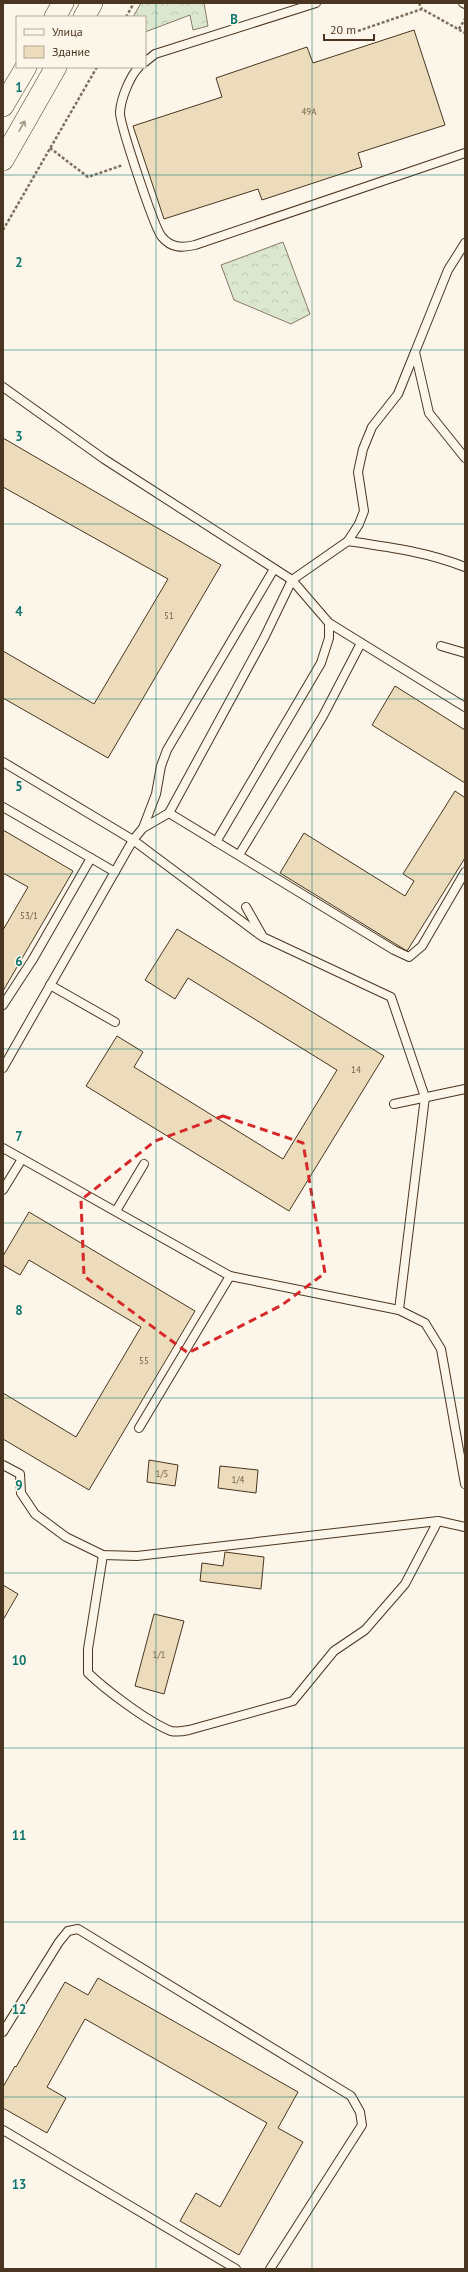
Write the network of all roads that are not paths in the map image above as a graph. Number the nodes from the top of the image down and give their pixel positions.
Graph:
1 (63, 3) edge
2 (92, 3) edge
3 (316, 3) edge
4 (56, 16) edge
5 (85, 16) edge
6 (146, 61) edge
7 (25, 68) edge
8 (55, 68) edge
9 (138, 68) edge
10 (3, 106) edge
11 (465, 153) edge
12 (3, 160) edge
13 (465, 243) edge
14 (415, 352) junction
15 (3, 387) edge
16 (465, 458) edge
17 (348, 541) junction
18 (465, 567) edge
19 (274, 569) junction
20 (292, 580) junction
21 (329, 622) junction
22 (360, 643) junction
23 (441, 646) dead end
24 (465, 653) edge
25 (465, 707) edge
26 (3, 762) edge
27 (3, 806) edge
28 (169, 813) junction
29 (143, 828) junction
30 (133, 840) junction
31 (216, 842) junction
32 (239, 855) junction
33 (91, 858) junction
34 (114, 872) junction
35 (465, 872) edge
36 (246, 907) dead end
37 (263, 937) junction
38 (50, 985) junction
39 (3, 1005) edge
40 (115, 1022) dead end
41 (3, 1068) edge
42 (465, 1089) edge
43 (425, 1097) junction
44 (394, 1104) dead end
45 (3, 1148) edge
46 (22, 1158) junction
47 (144, 1164) dead end
48 (3, 1190) edge
49 (116, 1211) junction
50 (230, 1276) junction
51 (400, 1310) junction
52 (139, 1428) dead end
53 (3, 1465) edge
54 (465, 1484) edge
55 (438, 1521) junction
56 (465, 1527) edge
57 (103, 1556) junction
58 (3, 2032) edge
59 (3, 2130) edge
60 (236, 2269) edge
61 (270, 2269) edge

1 - 4 street
2 - 5 street
3 - 6 lane
7 - 10 street
12 -> 8 street
9 - 11 lane
13 - 14 lane
14 - 16 lane
14 - 17 lane
15 - 19 lane
17 - 18 lane
17 - 20 lane
19 - 20 lane
19 - 29 lane
20 - 21 lane
20 - 28 lane
21 - 22 lane
21 - 31 lane
22 - 25 lane
22 - 32 lane
23 - 24 lane
26 - 30 lane
27 - 33 lane
28 - 29 lane
28 - 31 lane
29 - 30 lane
30 - 34 lane
30 - 37 lane
31 - 32 lane
32 - 35 lane
33 - 34 lane
33 - 39 lane
34 - 38 lane
36 - 37 lane
37 - 43 lane
38 - 40 lane
38 - 41 lane
42 - 43 lane
43 - 44 lane
43 - 51 lane
45 - 46 lane
46 - 48 lane
46 - 49 lane
47 - 49 lane
49 - 50 lane
50 - 51 lane
50 - 52 lane
51 - 54 lane
53 - 57 lane
55 - 56 lane
55 - 57 lane
55 - 57 lane
58 - 61 lane
59 - 60 lane

